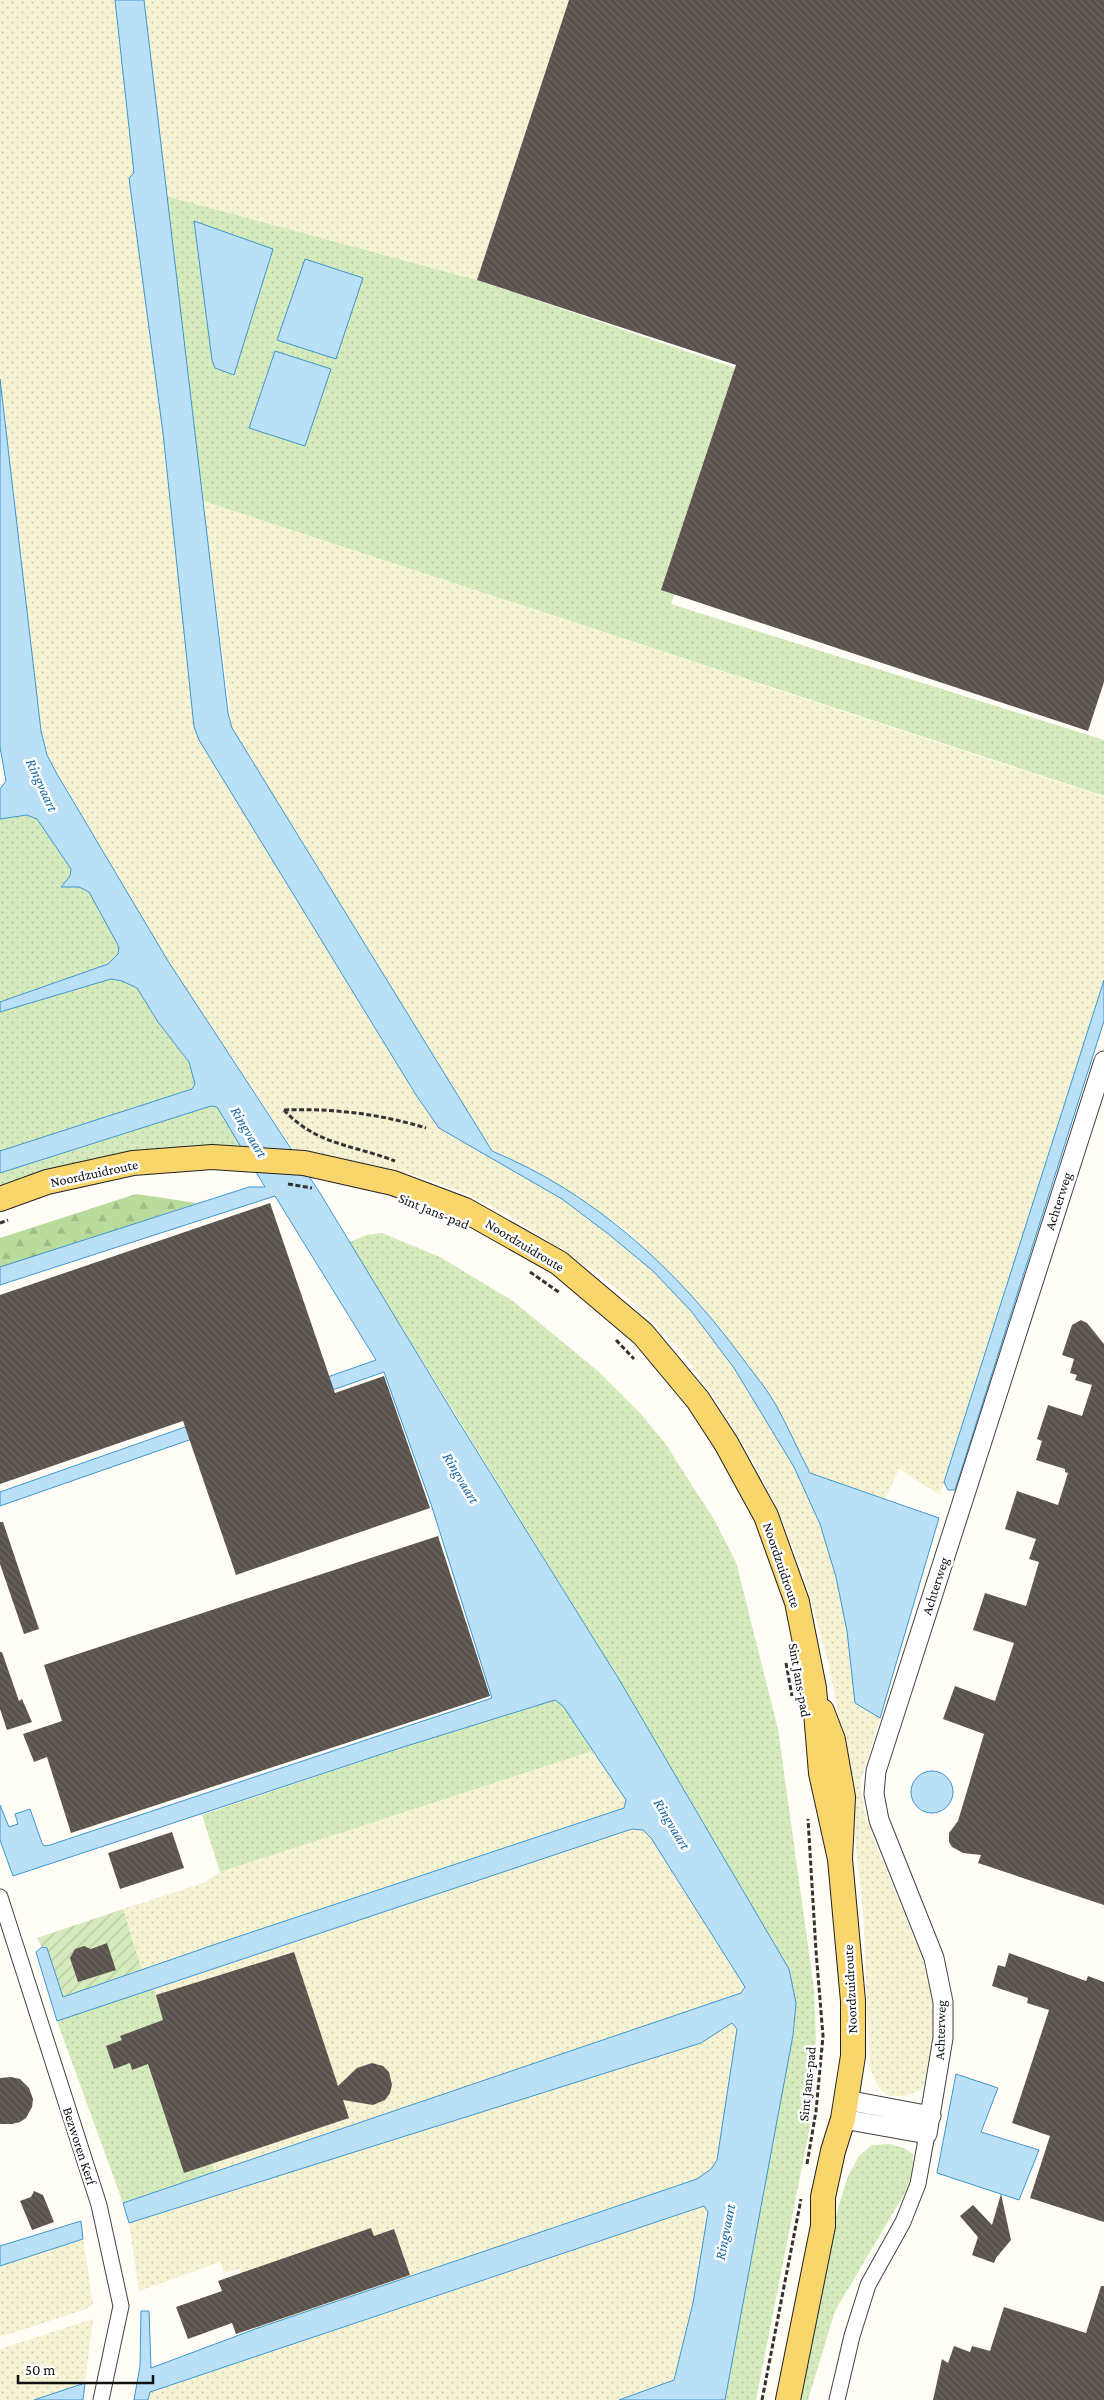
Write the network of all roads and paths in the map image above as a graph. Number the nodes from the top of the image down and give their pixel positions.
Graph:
1 (1104, 1061) edge
2 (284, 1110) dead end
3 (426, 1128) dead end
4 (5, 1209) edge
5 (0, 1223) edge
6 (524, 1268) dead end
7 (562, 1294) dead end
8 (612, 1336) dead end
9 (638, 1362) dead end
10 (784, 1653) dead end
11 (793, 1699) dead end
12 (808, 1813) dead end
13 (0, 1897) edge
14 (845, 2109) junction
15 (931, 2116) junction
16 (927, 2134) junction
17 (806, 2169) dead end
18 (801, 2198) dead end
19 (101, 2400) edge
20 (762, 2400) edge
21 (788, 2400) edge
22 (837, 2400) edge

1 - 15 street, Achterweg
2 - 3 path
4 - 5 path
4 - 14 main road, Noordzuidroute
6 - 7 path
8 - 9 path
10 - 11 path, Sint Jans-pad
12 - 17 path, Sint Jans-pad
13 - 19 street, Bezworen Kerf
14 - 15 street
14 - 16 street
14 - 21 main road, Noordzuidroute
15 - 16 street, Achterweg
16 - 22 street, Achterweg
18 - 20 path

